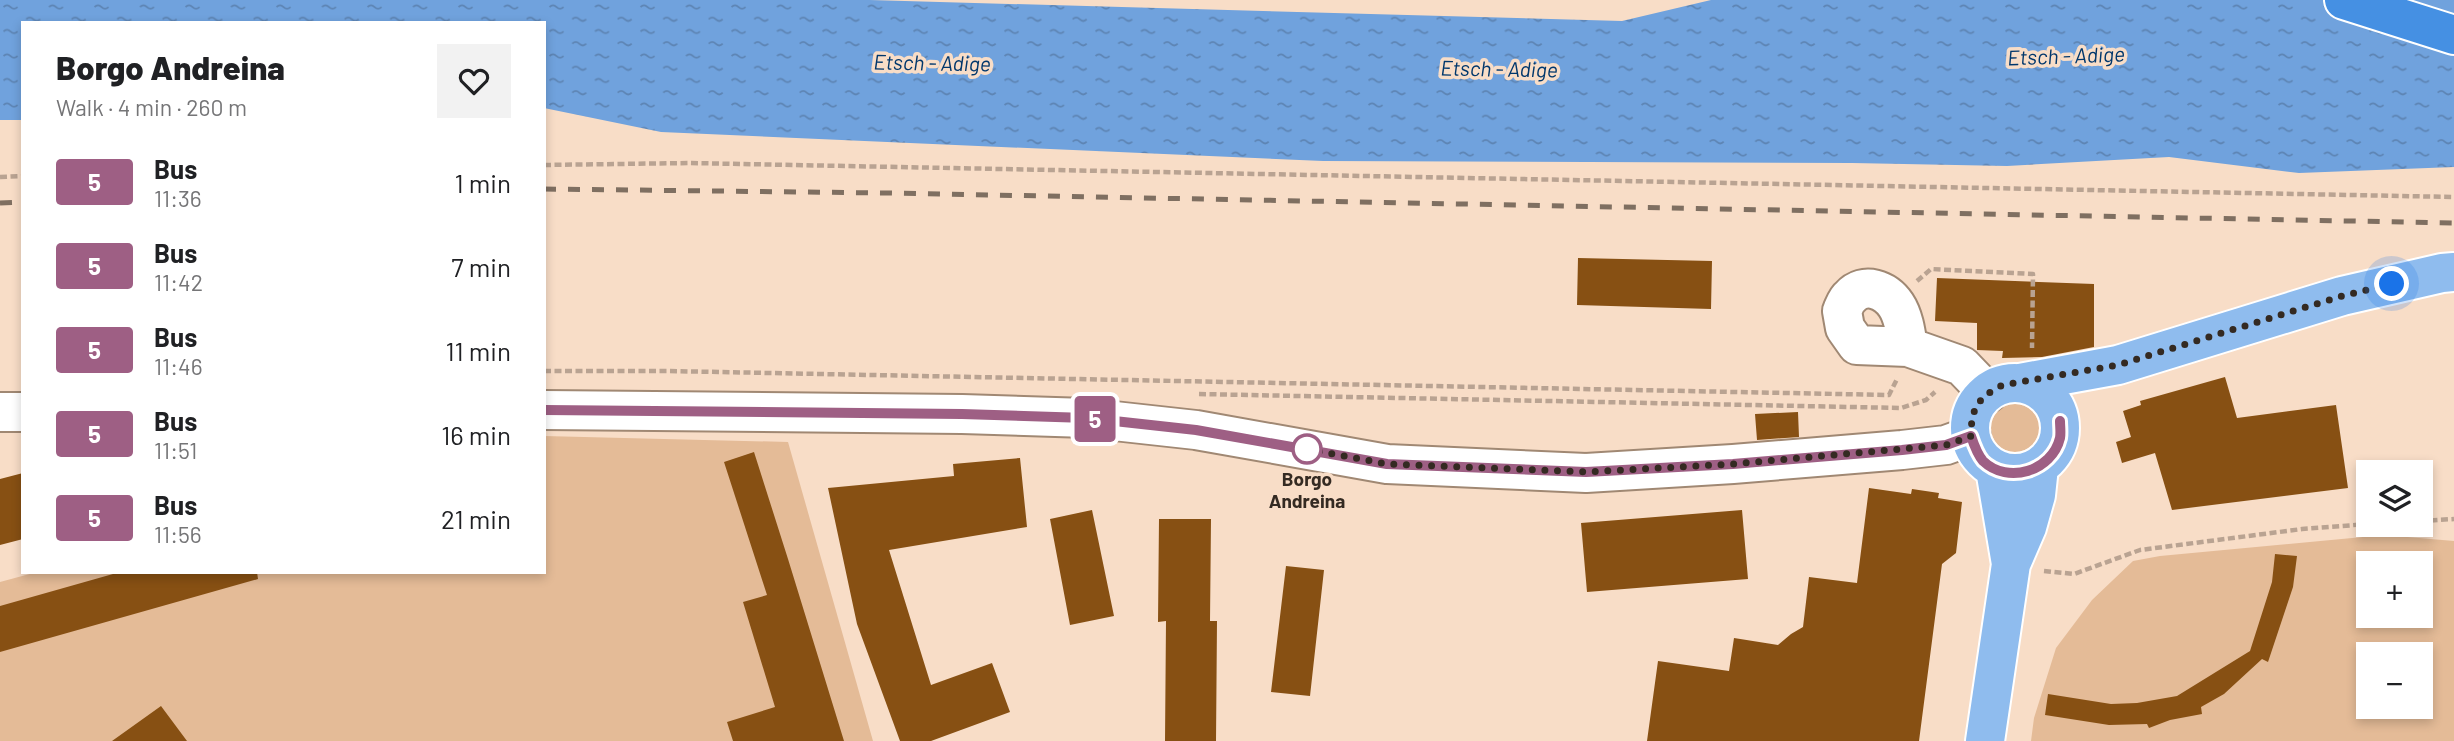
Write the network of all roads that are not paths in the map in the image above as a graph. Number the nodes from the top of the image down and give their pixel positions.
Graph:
1 (2344, 0) edge
2 (2454, 35) edge
3 (2454, 272) edge
4 (1905, 359) road end
5 (2118, 365) junction
6 (2003, 377) junction
7 (546, 410) edge
8 (0, 412) edge
9 (21, 412) edge
10 (2060, 421) junction
11 (1971, 436) junction
12 (2039, 467) junction
13 (1995, 469) junction
14 (2027, 567) junction
15 (1985, 741) edge

1 - 2 highway
3 - 5 main road
4 - 6 street
5 - 6 main road
5 - 10 main road
6 - 10 main road
6 - 11 main road
7 - 11 street
8 - 9 street
10 - 12 main road
11 - 13 main road
12 - 13 main road
12 - 14 main road
13 - 14 main road
14 - 15 main road

